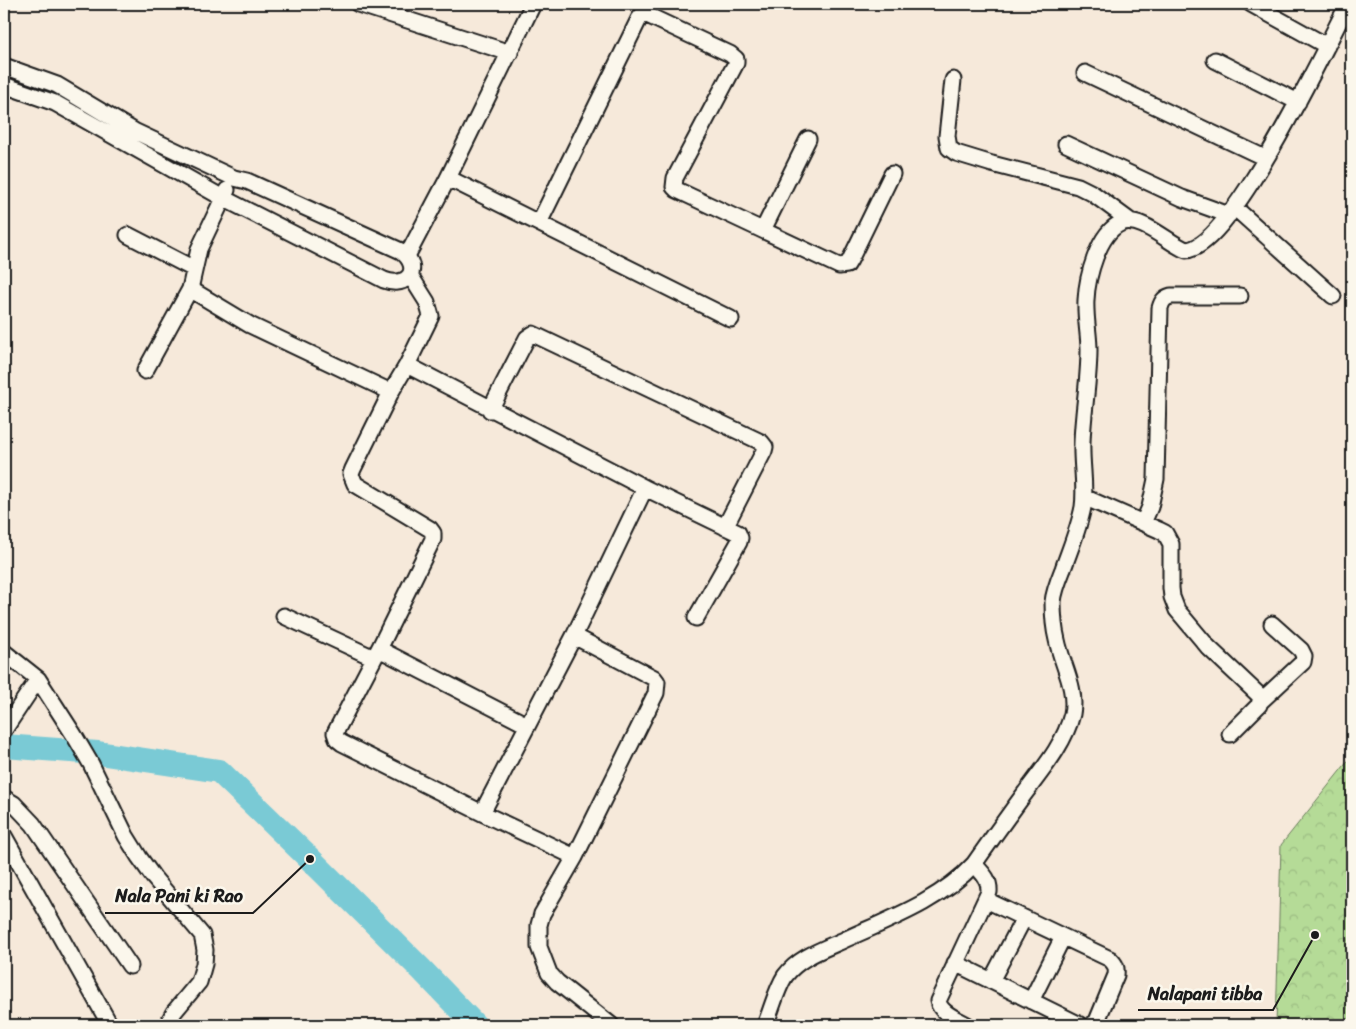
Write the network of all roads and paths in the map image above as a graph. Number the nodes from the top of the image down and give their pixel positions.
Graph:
1 (358, 4) edge
2 (533, 4) edge
3 (1251, 4) edge
4 (1348, 4) edge
5 (1327, 46) junction
6 (510, 53) junction
7 (1214, 60) dead end
8 (4, 66) edge
9 (1085, 73) dead end
10 (953, 80) dead end
11 (4, 86) edge
12 (1298, 102) junction
13 (808, 139) dead end
14 (1066, 144) dead end
15 (1265, 158) junction
16 (892, 174) dead end
17 (234, 178) junction
18 (448, 178) junction
19 (223, 198) junction
20 (1231, 211) junction
21 (1130, 221) junction
22 (539, 223) junction
23 (763, 230) junction
24 (128, 235) dead end
25 (408, 256) junction
26 (194, 268) junction
27 (410, 275) junction
28 (190, 289) junction
29 (1240, 296) dead end
30 (1333, 296) dead end
31 (730, 319) dead end
32 (407, 366) junction
33 (145, 371) dead end
34 (392, 392) junction
35 (490, 410) junction
36 (645, 488) junction
37 (1084, 497) junction
38 (1143, 523) junction
39 (725, 527) junction
40 (284, 616) dead end
41 (696, 618) dead end
42 (1272, 624) dead end
43 (574, 636) junction
44 (4, 652) edge
45 (376, 654) junction
46 (38, 679) junction
47 (1261, 701) junction
48 (527, 725) junction
49 (4, 730) edge
50 (1230, 734) dead end
51 (4, 798) edge
52 (482, 813) junction
53 (4, 836) edge
54 (574, 857) junction
55 (974, 864) junction
56 (986, 900) junction
57 (1024, 918) junction
58 (1063, 937) junction
59 (955, 963) junction
60 (130, 966) dead end
61 (991, 981) junction
62 (1031, 1001) junction
63 (110, 1025) edge
64 (167, 1025) edge
65 (611, 1025) edge
66 (765, 1025) edge
67 (967, 1025) edge
68 (1080, 1025) edge
69 (1092, 1025) edge

1 - 6 street
2 - 6 street
3 - 5 street
4 - 5 street
5 - 12 street
6 - 18 street
7 - 12 street
8 - 17 street
9 - 15 street
10 - 21 street
11 - 19 street
12 - 15 street
13 - 23 street
14 - 20 street
15 - 20 street
16 - 23 street
17 - 19 street
17 - 25 street
18 - 22 street
18 - 25 street
19 - 26 street
19 - 27 street
20 - 21 street
20 - 30 street
21 - 37 street
22 - 23 street
22 - 31 street
24 - 26 street
25 - 27 street
26 - 28 street
27 - 32 street
28 - 33 street
28 - 34 street
29 - 38 street
32 - 34 street
32 - 35 street
34 - 45 street
35 - 36 street
35 - 39 street
36 - 39 street
36 - 43 street
37 - 38 street
37 - 55 street
38 - 47 street
39 - 41 street
40 - 45 street
42 - 47 street
43 - 48 street
43 - 54 street
44 - 46 street
45 - 48 street
45 - 52 street
46 - 49 street
46 - 64 street
47 - 50 street
48 - 52 street
51 - 60 street
52 - 54 street
53 - 63 street
54 - 65 street
55 - 56 street
55 - 66 street
56 - 57 street
56 - 59 street
57 - 58 street
57 - 61 street
58 - 62 street
58 - 69 street
59 - 61 street
59 - 67 street
61 - 62 street
62 - 68 street

